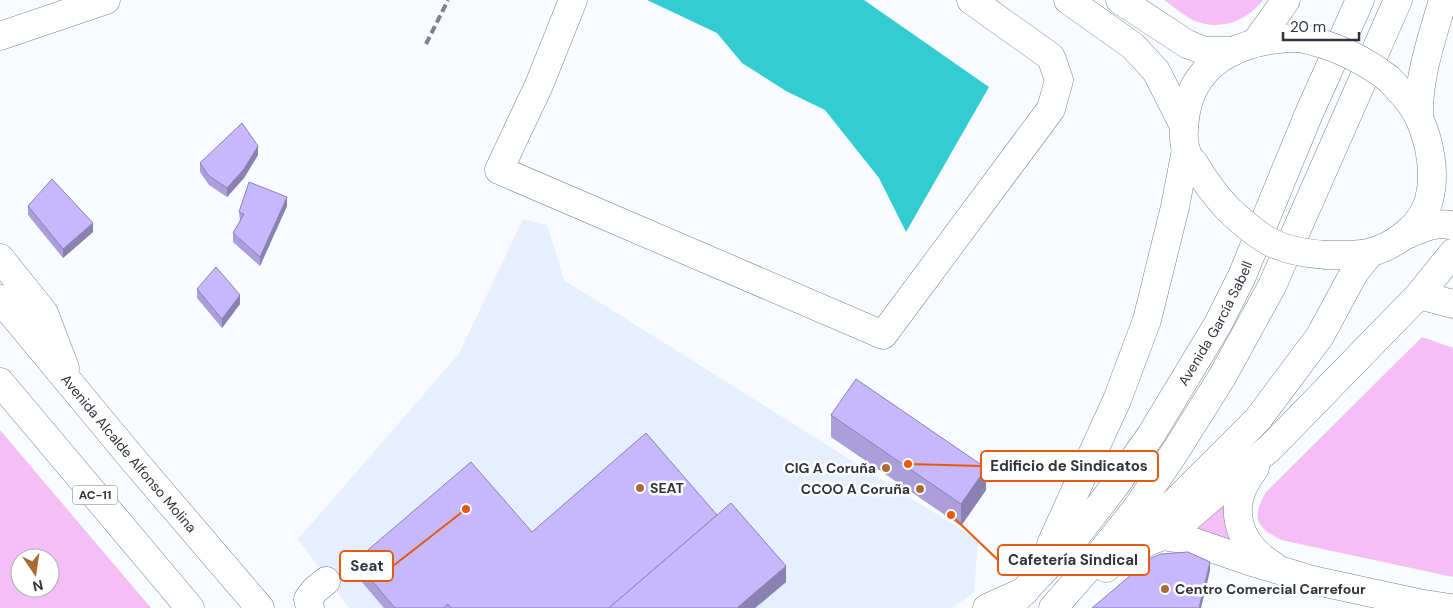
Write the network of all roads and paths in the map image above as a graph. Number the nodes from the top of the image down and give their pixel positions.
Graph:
1 (106, 0) edge
2 (573, 0) edge
3 (1068, 0) edge
4 (1120, 0) edge
5 (1286, 0) edge
6 (1360, 0) edge
7 (1398, 0) edge
8 (1442, 0) edge
9 (975, 1) edge
10 (0, 36) edge
11 (1245, 46) junction
12 (1419, 116) junction
13 (1185, 138) junction
14 (1431, 156) junction
15 (1453, 185) edge
16 (1451, 225) edge
17 (1404, 236) junction
18 (1370, 253) junction
19 (1453, 253) edge
20 (0, 258) edge
21 (1453, 265) edge
22 (1419, 295) junction
23 (0, 299) edge
24 (1453, 304) edge
25 (0, 382) edge
26 (73, 388) junction
27 (1271, 447) junction
28 (1162, 536) junction
29 (1125, 552) junction
30 (1286, 573) junction
31 (326, 581) dead end
32 (1025, 591) edge
33 (190, 608) edge
34 (260, 608) edge
35 (310, 608) edge
36 (987, 608) edge
37 (1053, 608) edge
38 (1058, 608) edge
39 (1450, 608) edge

1 - 10 main road
2 - 9 main road
3 - 13 main road
4 - 11 main road
5 - 11 main road
6 - 32 main road, Avenida García Sabell
7 - 37 main road
8 - 12 main road
11 - 12 main road, bridge
11 - 13 main road
12 - 14 main road
13 - 18 main road, bridge
13 - 32 main road
14 - 15 main road
14 - 17 main road
16 - 17 main road
17 - 18 main road
18 - 29 main road
19 - 22 main road
20 - 26 main road
21 - 22 main road
22 - 24 main road
22 - 27 main road
23 - 26 main road, Avenida Alcalde Alfonso Molina
25 - 33 main road, AC-11
26 - 34 main road, Avenida Alcalde Alfonso Molina
27 - 28 main road
27 - 30 main road
28 - 29 main road
28 - 30 main road
29 - 38 main road
30 - 39 main road
31 - 35 main road
32 - 36 main road

